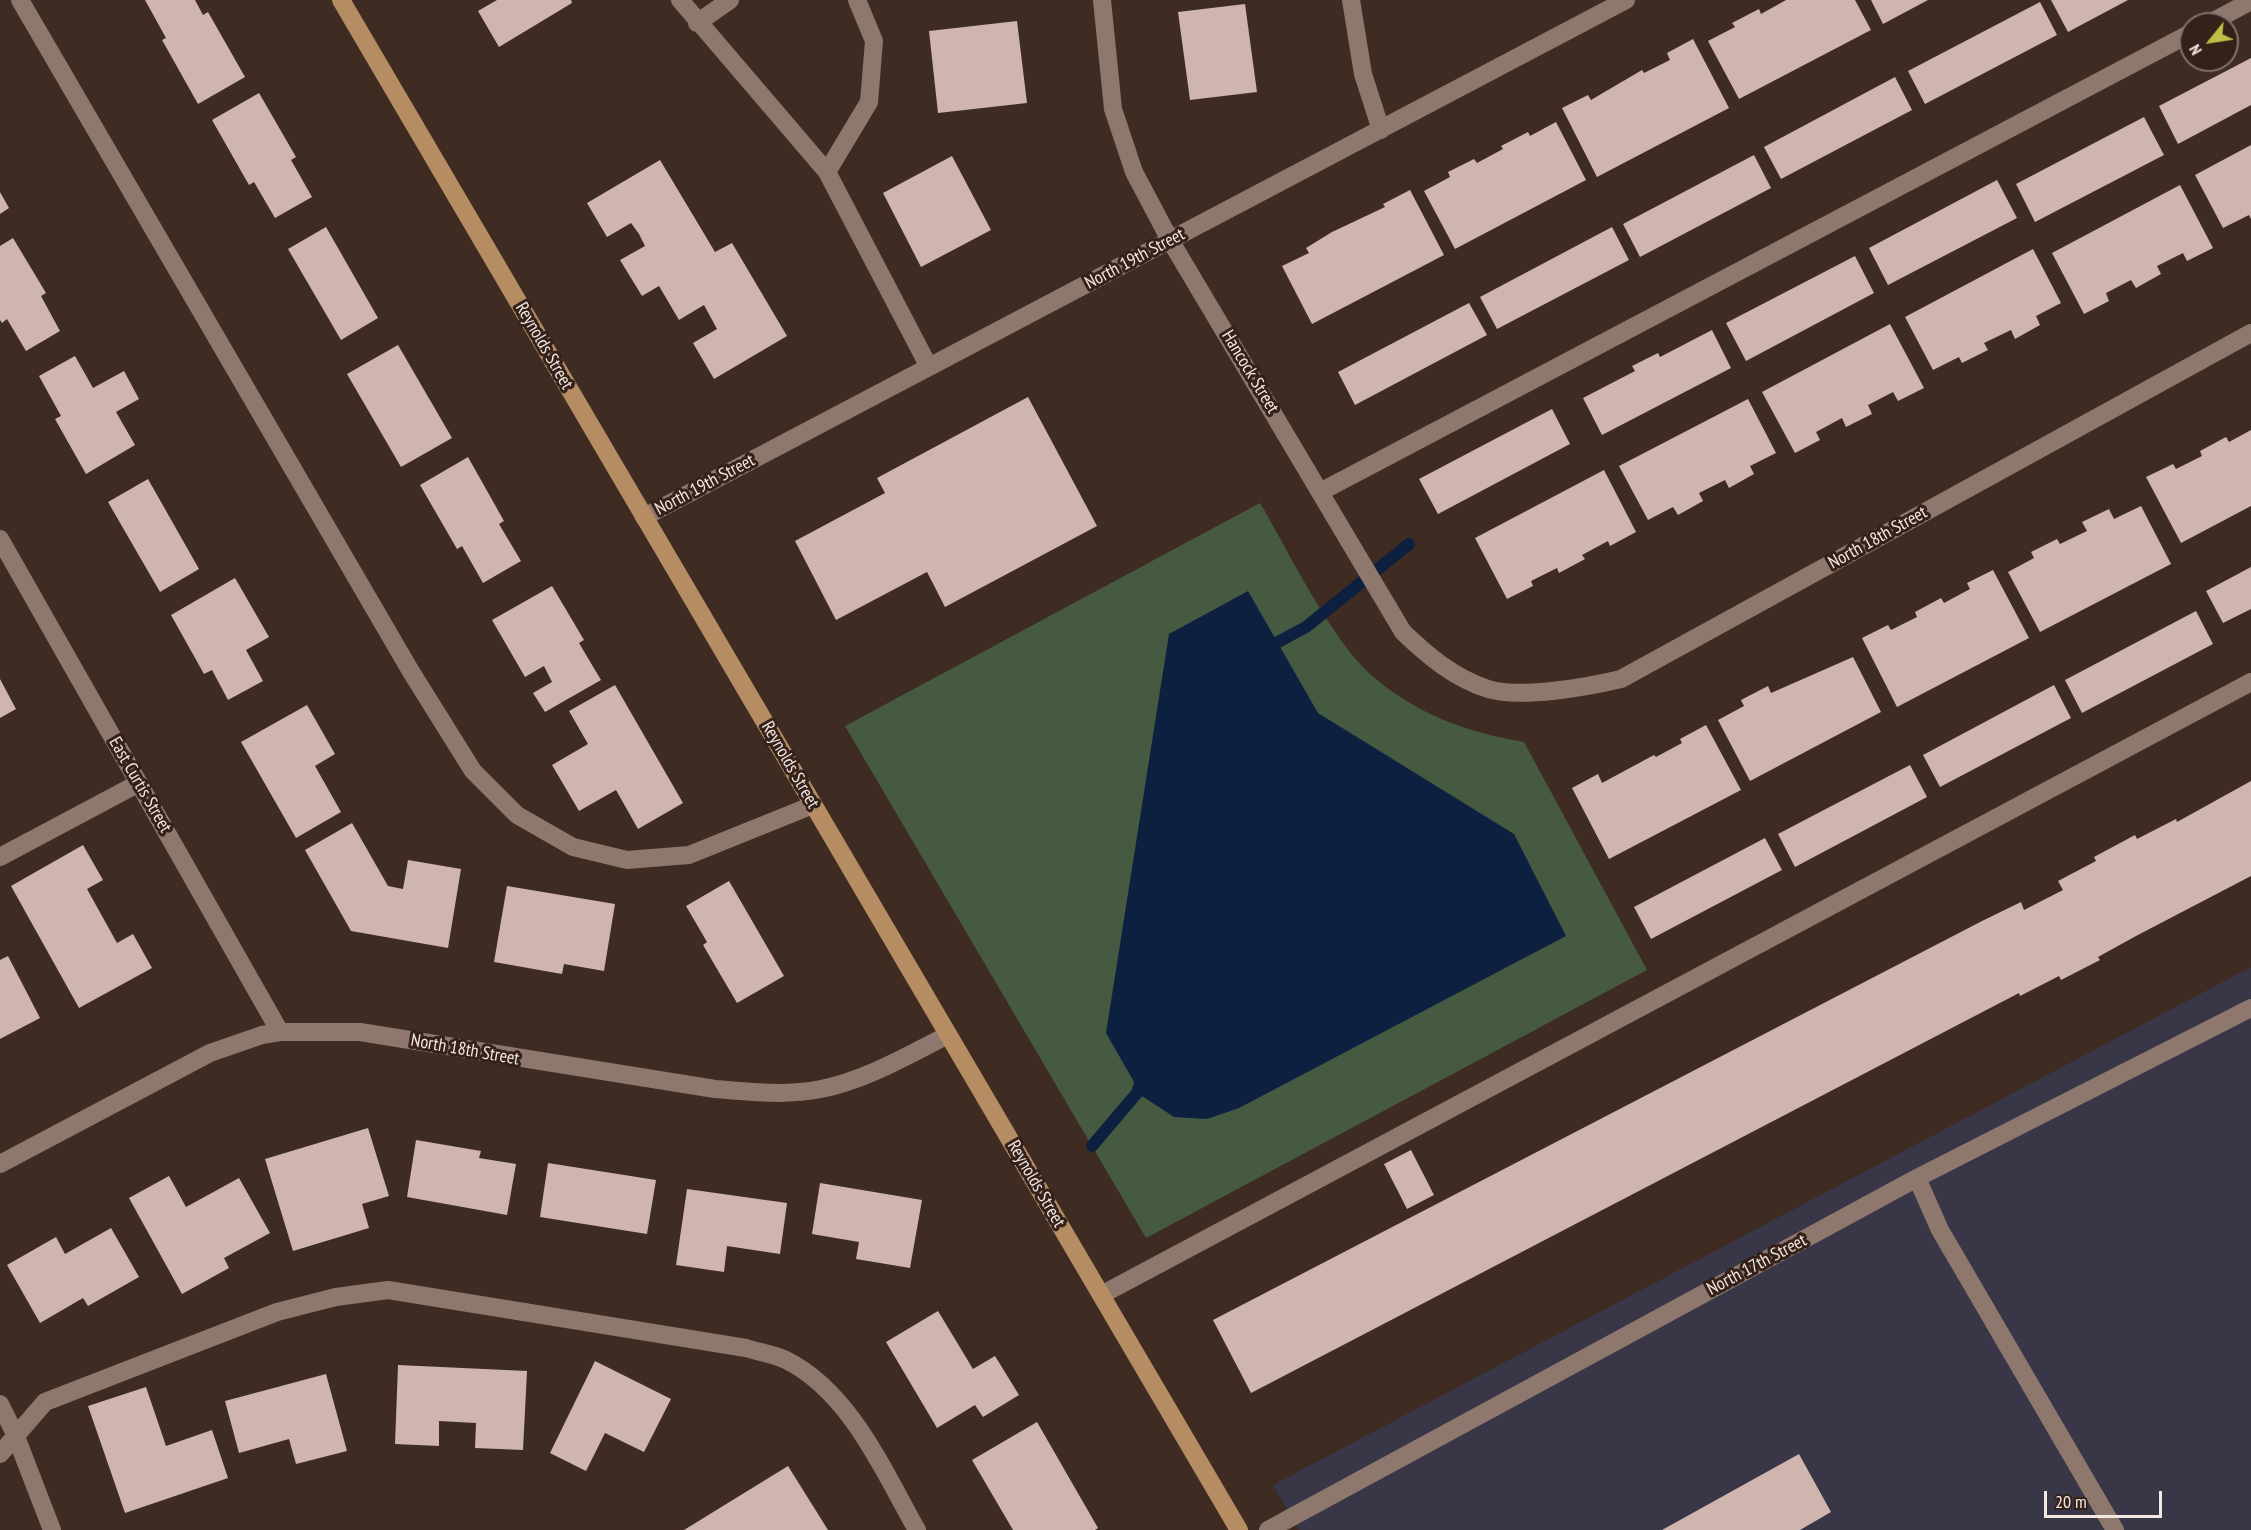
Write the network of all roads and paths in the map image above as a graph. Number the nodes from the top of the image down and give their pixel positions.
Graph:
1 (20, 0) edge
2 (341, 0) edge
3 (680, 0) edge
4 (730, 0) edge
5 (857, 0) edge
6 (1102, 0) edge
7 (1352, 0) edge
8 (1626, 0) edge
9 (2251, 1) edge
10 (1607, 5) edge
11 (2230, 12) edge
12 (697, 22) junction
13 (2179, 39) edge
14 (1381, 130) junction
15 (827, 172) junction
16 (1170, 240) junction
17 (2251, 333) edge
18 (929, 367) junction
19 (1322, 491) junction
20 (644, 517) junction
21 (2, 546) edge
22 (2251, 682) edge
23 (1489, 689) joint
24 (139, 783) junction
25 (813, 805) junction
26 (0, 857) edge
27 (2251, 1008) edge
28 (280, 1032) junction
29 (948, 1035) junction
30 (0, 1164) edge
31 (1917, 1178) junction
32 (1101, 1295) junction
33 (0, 1404) edge
34 (15, 1434) junction
35 (0, 1454) edge
36 (52, 1530) edge
37 (917, 1530) edge
38 (1239, 1530) edge
39 (1268, 1530) edge
40 (2115, 1530) edge

1 - 25 street
2 - 20 main road, Reynolds Street
3 - 12 street
4 - 12 street
5 - 15 street
6 - 16 street, Hancock Street
7 - 14 street
8 - 10 street, North 19th Street
9 - 11 street
10 - 14 street, North 19th Street
12 - 15 street
13 - 19 street
14 - 16 street, North 19th Street
15 - 18 street
16 - 18 street, North 19th Street
16 - 19 street, Hancock Street
17 - 23 street, North 18th Street
18 - 20 street, North 19th Street
19 - 23 street, Hancock Street
20 - 25 main road, Reynolds Street
21 - 24 street, East Curtis Street
22 - 32 street
24 - 26 street
24 - 28 street, East Curtis Street
25 - 29 main road, Reynolds Street
27 - 31 street, North 17th Street
28 - 29 street, North 18th Street
28 - 30 street, North 18th Street
29 - 32 main road, Reynolds Street
31 - 39 street, North 17th Street
31 - 40 street
32 - 38 main road, Reynolds Street
33 - 34 street
34 - 35 street
34 - 36 street
34 - 37 street

